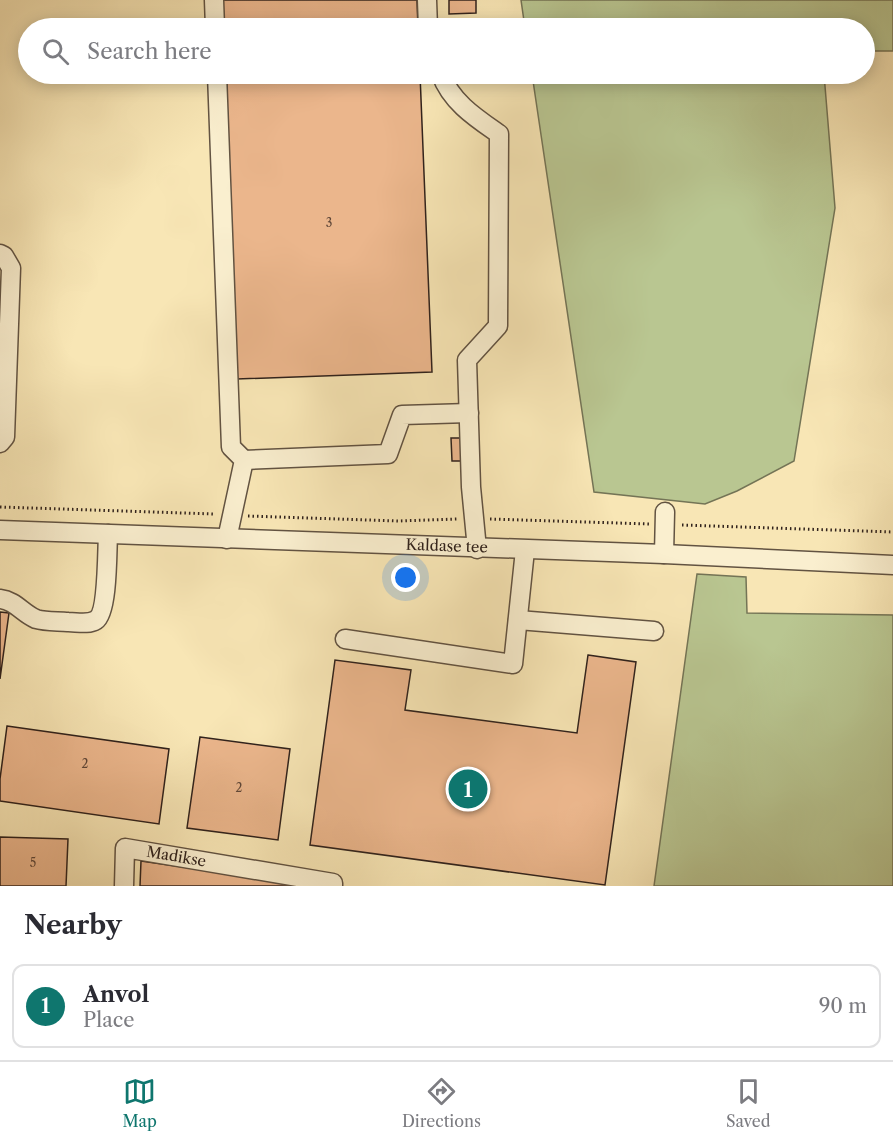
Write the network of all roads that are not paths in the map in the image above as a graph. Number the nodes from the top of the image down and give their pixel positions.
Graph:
1 (214, 0) edge
2 (427, 0) edge
3 (215, 18) edge
4 (428, 18) edge
5 (217, 84) edge
6 (446, 84) edge
7 (0, 254) edge
8 (469, 413) junction
9 (0, 443) edge
10 (244, 460) junction
11 (665, 518) road end
12 (0, 530) edge
13 (108, 534) junction
14 (227, 539) junction
15 (477, 549) junction
16 (525, 550) junction
17 (664, 554) junction
18 (893, 565) edge
19 (0, 599) edge
20 (518, 620) junction
21 (654, 632) dead end
22 (345, 639) dead end
23 (124, 886) edge
24 (333, 886) edge

1 - 3 street
2 - 4 street
5 - 10 street
6 - 8 street
7 - 9 street
8 - 10 street
8 - 15 street
10 - 14 street
11 - 17 street
12 - 13 street, Kaldase tee
13 - 14 street, Kaldase tee
13 - 19 street
14 - 15 street, Kaldase tee
15 - 16 street, Kaldase tee
16 - 17 street, Kaldase tee
16 - 20 street
17 - 18 street, Kaldase tee
20 - 21 street
20 - 22 street
23 - 24 street, Madikse

